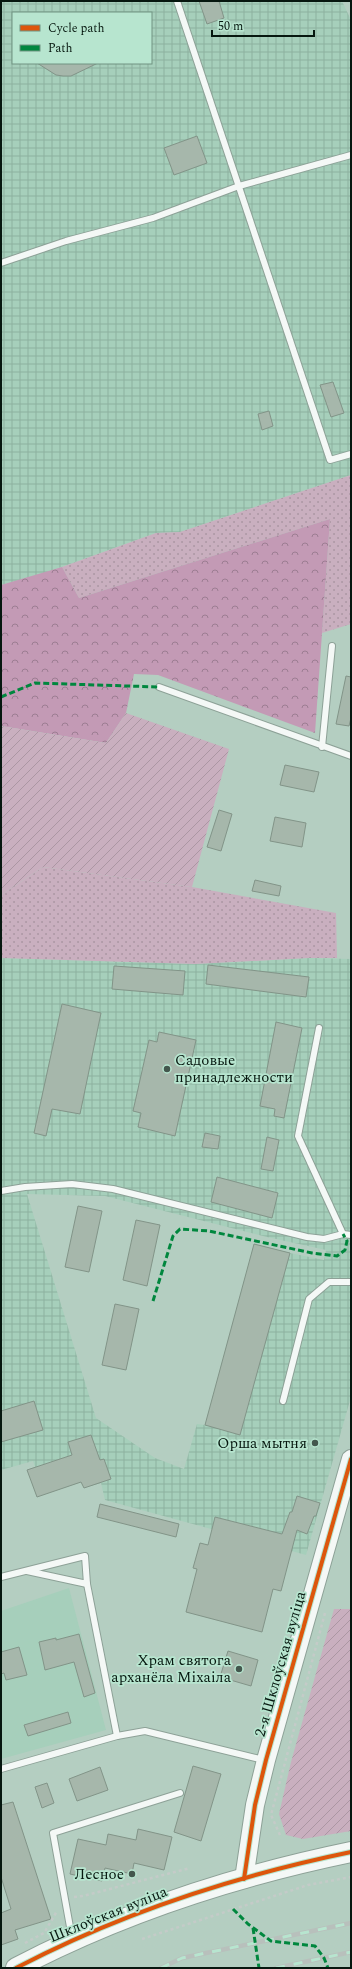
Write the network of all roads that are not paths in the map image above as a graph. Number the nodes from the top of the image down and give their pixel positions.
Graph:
1 (177, 1) edge
2 (351, 155) edge
3 (239, 186) junction
4 (1, 263) edge
5 (351, 454) edge
6 (332, 646) dead end
7 (158, 687) dead end
8 (322, 747) junction
9 (351, 756) edge
10 (320, 1028) dead end
11 (1, 1191) edge
12 (344, 1234) junction
13 (351, 1235) edge
14 (351, 1282) edge
15 (283, 1401) dead end
16 (351, 1459) edge
17 (27, 1571) junction
18 (1, 1577) edge
19 (87, 1584) junction
20 (117, 1736) junction
21 (266, 1760) junction
22 (1, 1769) edge
23 (180, 1793) dead end
24 (351, 1852) edge
25 (244, 1879) junction
26 (72, 1940) junction
27 (16, 1968) edge

1 - 3 lane
2 - 3 lane
3 - 4 lane
3 - 5 lane
6 - 8 lane
7 - 8 lane
8 - 9 lane
10 - 12 lane
11 - 12 lane
12 - 13 lane
14 - 15 lane
16 - 21 street, 2-я Шклоўская вуліца
17 - 18 lane
17 - 19 lane
17 - 19 lane
19 - 20 lane
20 - 21 lane
20 - 22 lane
21 - 25 street, 2-я Шклоўская вуліца
23 - 26 lane
24 - 25 main road, Шклоўская вуліца
25 - 26 main road, Шклоўская вуліца
26 - 27 main road, Шклоўская вуліца

